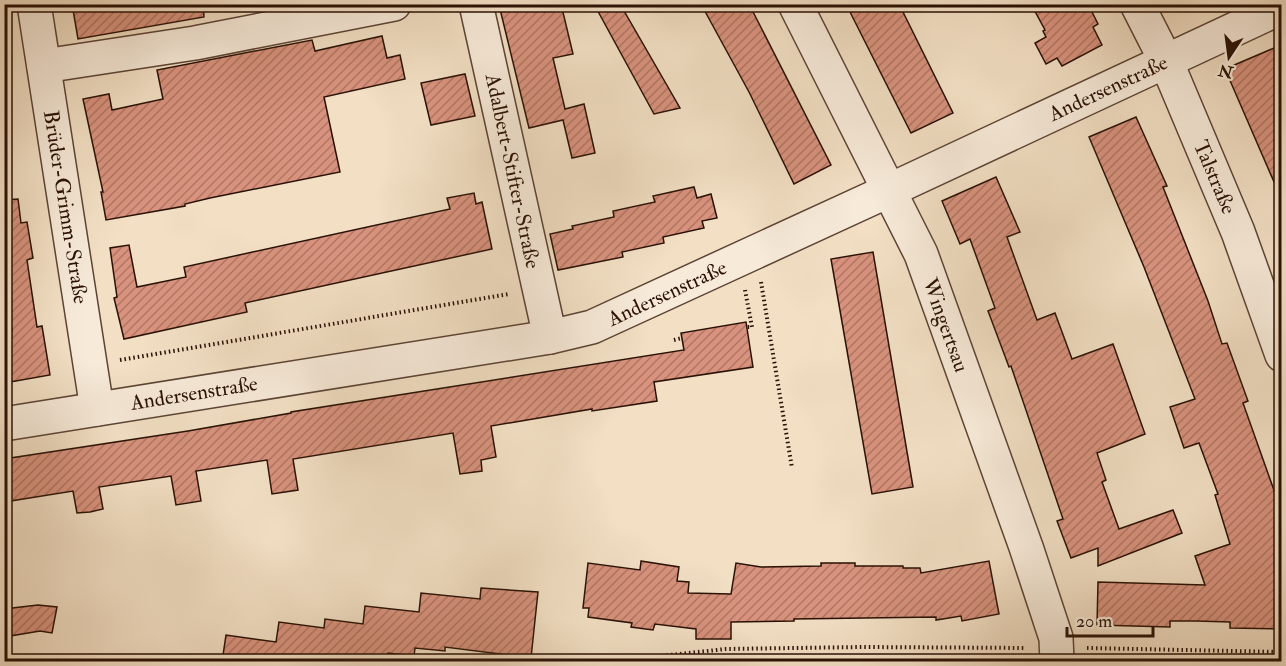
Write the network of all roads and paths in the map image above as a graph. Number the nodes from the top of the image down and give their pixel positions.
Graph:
1 (34, 4) edge
2 (394, 4) edge
3 (476, 4) edge
4 (795, 4) edge
5 (1137, 4) edge
6 (1281, 7) edge
7 (1166, 61) junction
8 (44, 66) junction
9 (888, 191) junction
10 (748, 256) junction
11 (539, 289) junction
12 (747, 327) dead end
13 (550, 337) junction
14 (682, 338) dead end
15 (674, 340) dead end
16 (1281, 355) edge
17 (90, 365) junction
18 (97, 409) junction
19 (4, 424) edge
20 (792, 468) dead end
21 (1281, 652) edge
22 (1058, 655) edge
23 (604, 662) edge

1 - 8 street, Brüder-Grimm-Straße
2 - 8 street
3 - 11 street, Adalbert-Stifter-Straße
4 - 9 street, Wingertsau
5 - 7 street, Talstraße
6 - 7 street, Andersenstraße
7 - 9 street, Andersenstraße
7 - 16 street, Talstraße
8 - 17 street, Brüder-Grimm-Straße
9 - 10 street, Andersenstraße
9 - 22 street, Wingertsau
10 - 12 path
10 - 13 street, Andersenstraße
10 - 20 path
11 - 13 street, Adalbert-Stifter-Straße
11 - 17 path
13 - 18 street, Andersenstraße
14 - 15 path
17 - 18 street, Brüder-Grimm-Straße
18 - 19 street, Andersenstraße
21 - 22 path
22 - 23 path

